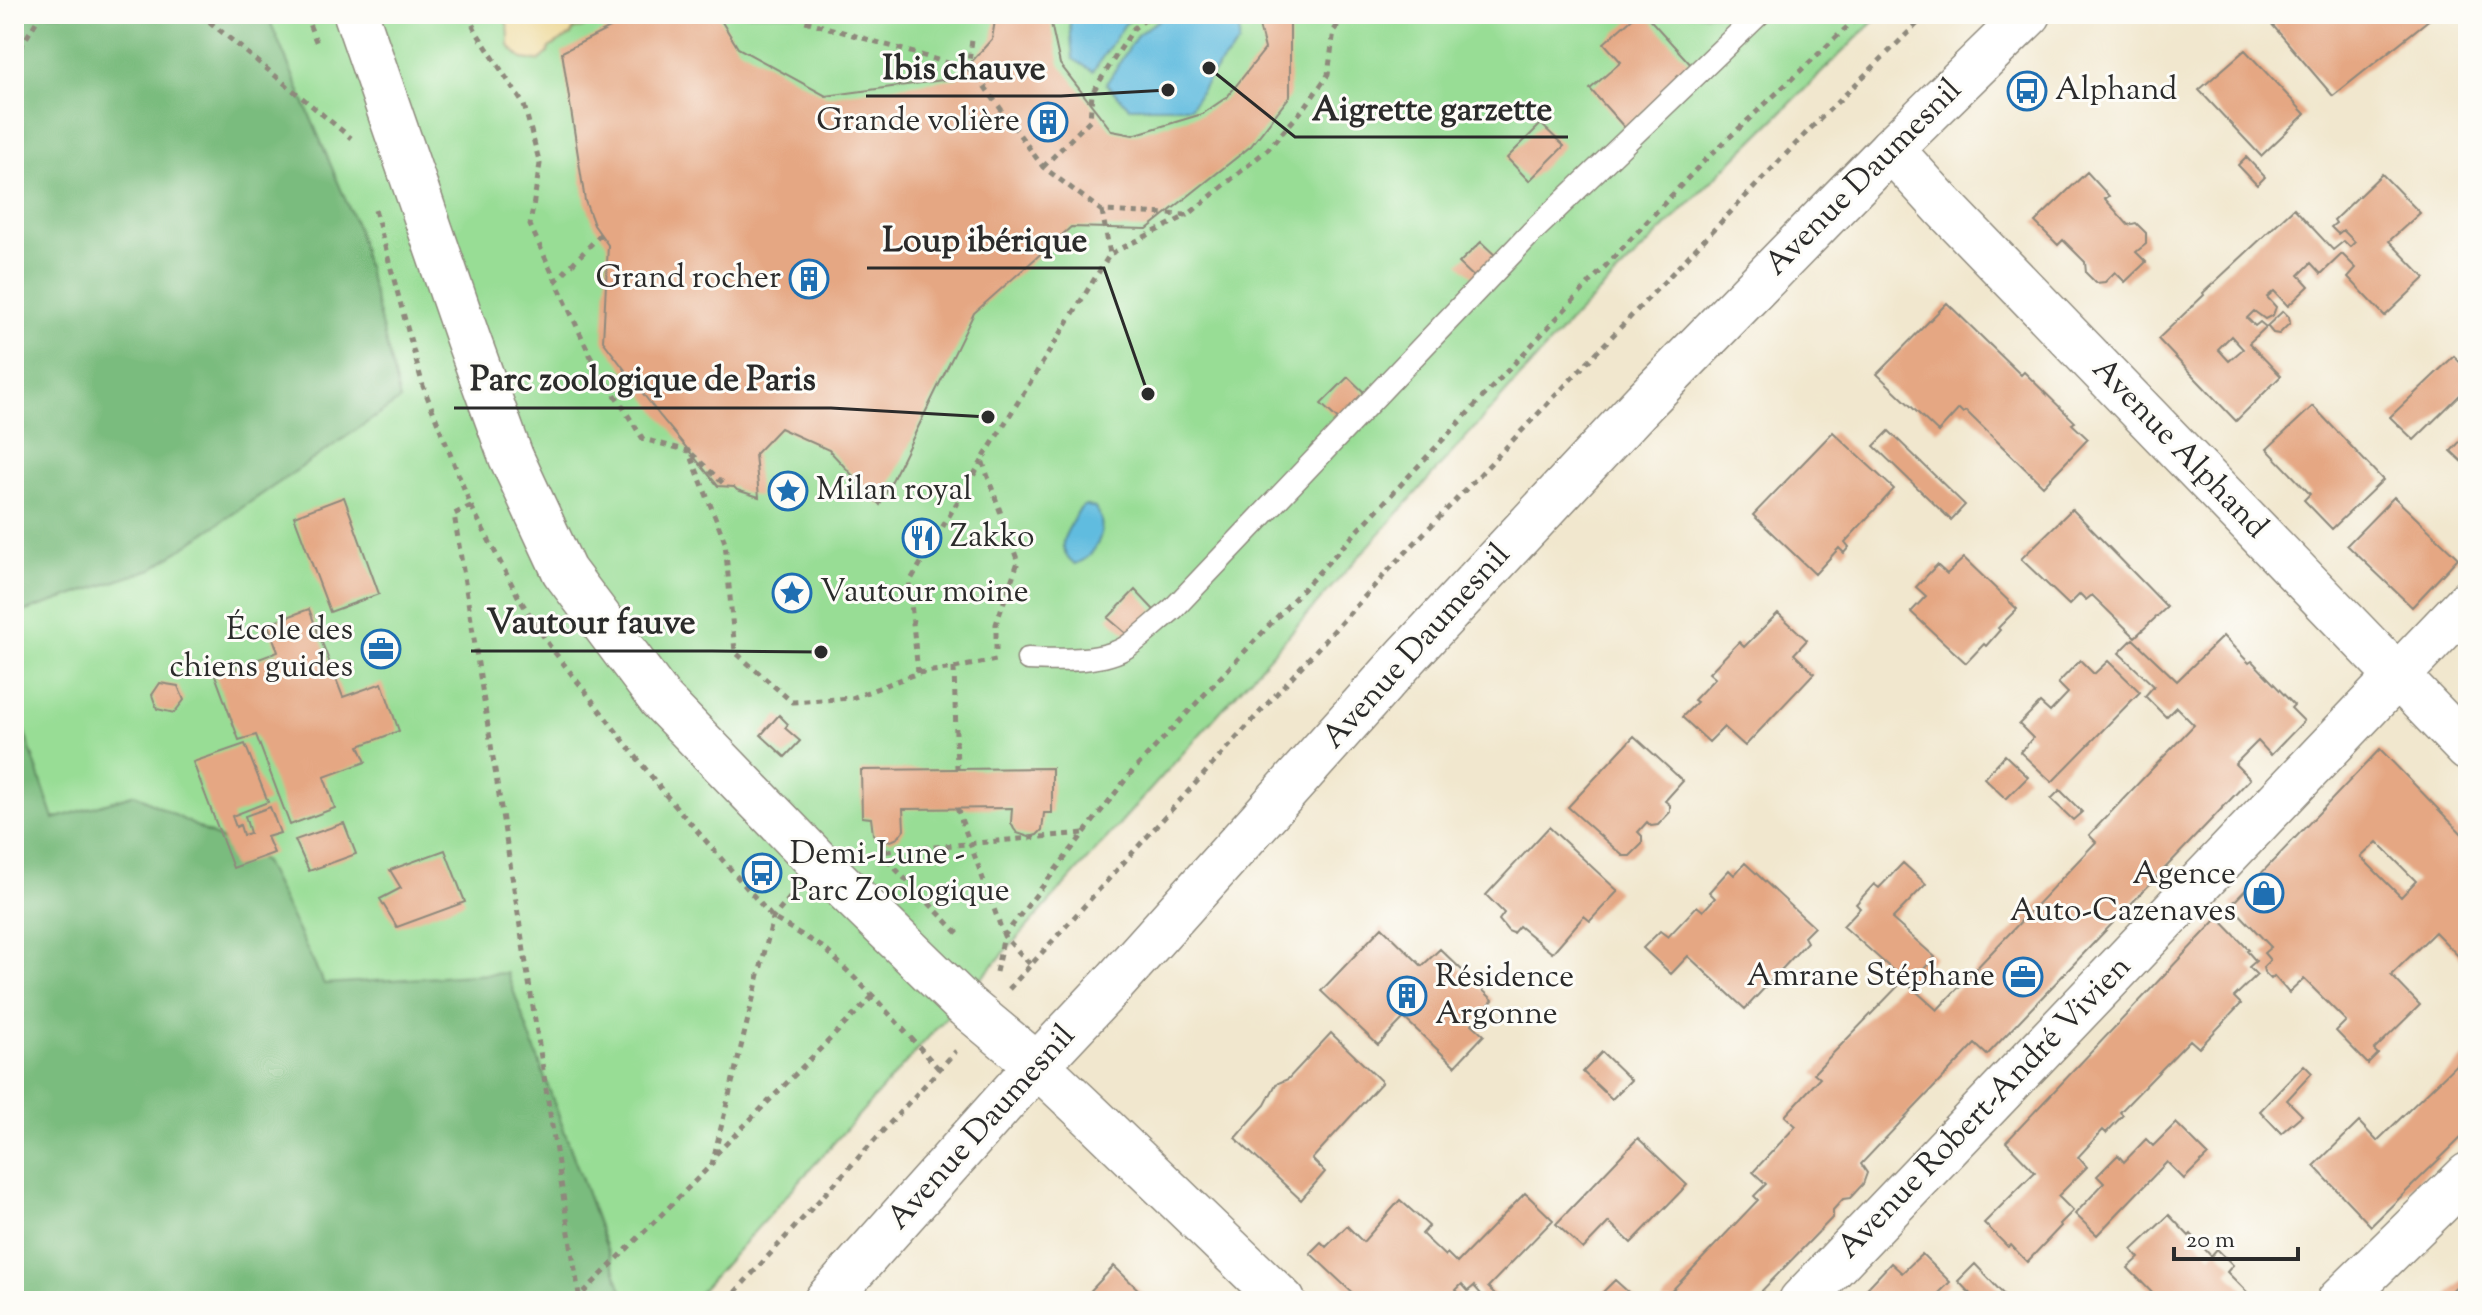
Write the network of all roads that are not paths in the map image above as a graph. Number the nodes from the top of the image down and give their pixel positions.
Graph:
1 (356, 14) edge
2 (1759, 14) edge
3 (2029, 14) edge
4 (1891, 149) junction
5 (2468, 602) edge
6 (1028, 659) dead end
7 (2397, 675) junction
8 (2468, 749) edge
9 (1037, 1065) junction
10 (2468, 1175) edge
11 (826, 1301) edge
12 (1283, 1301) edge
13 (1801, 1301) edge
14 (2339, 1301) edge

1 - 9 main road
2 - 6 lane
3 - 4 main road, Avenue Daumesnil
4 - 7 main road, Avenue Alphand
4 - 9 main road, Avenue Daumesnil
5 - 7 main road, Avenue Robert-André Vivien
7 - 8 main road, Avenue Alphand
7 - 13 main road, Avenue Robert-André Vivien
9 - 11 main road, Avenue Daumesnil
9 - 12 main road
10 - 14 main road

